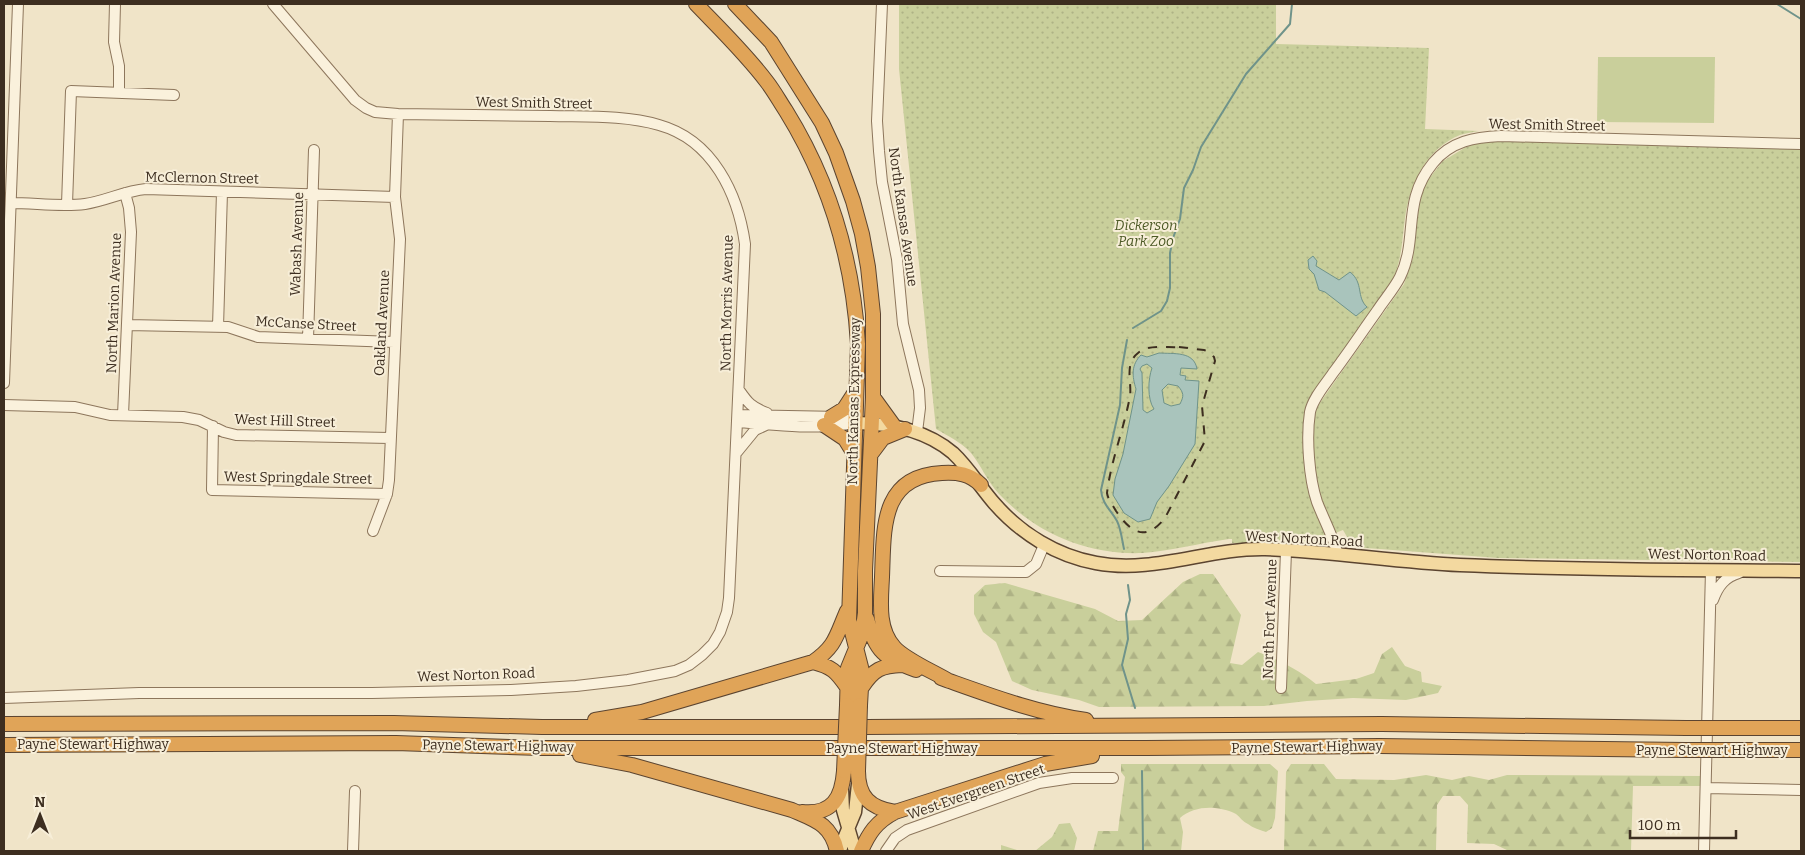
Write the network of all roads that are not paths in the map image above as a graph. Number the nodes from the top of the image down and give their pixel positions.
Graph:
1 (18, 4) edge
2 (115, 4) edge
3 (273, 4) edge
4 (696, 4) edge
5 (735, 4) edge
6 (882, 4) edge
7 (120, 93) junction
8 (174, 95) dead end
9 (398, 114) junction
10 (669, 128) joint
11 (1801, 144) edge
12 (314, 150) dead end
13 (222, 192) junction
14 (125, 193) junction
15 (312, 194) junction
16 (395, 197) junction
17 (11, 203) junction
18 (67, 204) junction
19 (127, 325) junction
20 (218, 327) junction
21 (308, 339) junction
22 (394, 342) junction
23 (4, 383) edge
24 (739, 390) junction
25 (856, 391) junction
26 (873, 396) junction
27 (4, 405) edge
28 (123, 415) junction
29 (777, 416) junction
30 (738, 418) junction
31 (827, 421) junction
32 (854, 423) junction
33 (872, 423) junction
34 (767, 425) junction
35 (213, 426) junction
36 (905, 429) junction
37 (390, 438) junction
38 (736, 452) junction
39 (853, 452) junction
40 (870, 454) junction
41 (981, 485) junction
42 (387, 494) junction
43 (373, 531) dead end
44 (1044, 545) junction
45 (1286, 550) junction
46 (1338, 555) junction
47 (1711, 570) junction
48 (940, 571) dead end
49 (1747, 571) junction
50 (1801, 571) edge
51 (850, 604) junction
52 (1712, 606) junction
53 (865, 613) junction
54 (856, 649) junction
55 (813, 662) junction
56 (903, 665) junction
57 (949, 681) junction
58 (847, 687) junction
59 (862, 687) junction
60 (1281, 688) dead end
61 (4, 698) edge
62 (853, 705) junction
63 (4, 724) edge
64 (542, 727) junction
65 (1136, 727) junction
66 (1801, 728) edge
67 (4, 744) edge
68 (540, 748) junction
69 (1146, 748) junction
70 (1801, 750) edge
71 (853, 775) junction
72 (1114, 778) dead end
73 (1706, 788) junction
74 (842, 789) junction
75 (1801, 790) edge
76 (355, 791) dead end
77 (792, 810) junction
78 (895, 812) junction
79 (848, 827) junction
80 (353, 851) edge
81 (839, 851) edge
82 (855, 851) edge
83 (861, 851) edge
84 (886, 851) edge
85 (1704, 851) edge

1 - 17 street
2 - 7 street
3 - 9 street, West Smith Street
4 - 25 highway, North Kansas Expressway
5 - 26 highway, North Kansas Expressway
6 - 36 street, North Kansas Avenue
7 - 8 street
7 - 18 street
9 - 10 street, West Smith Street
9 - 16 street, Oakland Avenue
10 - 24 street, North Morris Avenue
11 - 46 street, West Smith Street
12 - 15 street, Wabash Avenue
13 - 14 street, McClernon Street
13 - 15 street, McClernon Street
13 - 20 street
14 - 18 street, McClernon Street
14 - 19 street, North Marion Avenue
15 - 16 street, McClernon Street
15 - 21 street, Wabash Avenue
16 - 22 street, Oakland Avenue
17 - 18 street, McClernon Street
17 - 23 street
19 - 20 street, McCanse Street
19 - 28 street, North Marion Avenue
20 - 21 street, McCanse Street
21 - 22 street, McCanse Street
22 - 37 street, Oakland Avenue
24 - 29 street
24 - 30 street, North Morris Avenue
25 - 31 highway
25 - 32 highway, North Kansas Expressway
26 - 33 highway, North Kansas Expressway
26 - 36 highway
27 - 28 street, West Hill Street
28 - 35 street, West Hill Street
29 - 30 street, West Norton Road
29 - 31 street, West Norton Road
30 - 34 street, West Norton Road
30 - 38 street, West Norton Road
31 - 32 street, West Norton Road
31 - 34 street, West Norton Road
31 - 39 highway
32 - 33 main road, West Norton Road
32 - 39 highway, North Kansas Expressway
33 - 36 main road, West Norton Road
33 - 40 highway, North Kansas Expressway
34 - 38 street
35 - 37 street, West Hill Street
35 - 42 street, West Springdale Street
36 - 40 highway
36 - 41 main road, West Norton Road
37 - 42 street, Oakland Avenue
38 - 61 street, West Norton Road
39 - 51 highway, North Kansas Expressway
40 - 53 highway, North Kansas Expressway
41 - 44 main road, West Norton Road
41 - 57 highway
42 - 43 street, Oakland Avenue
44 - 45 main road, West Norton Road
44 - 48 street
45 - 46 main road, West Norton Road
45 - 60 street, North Fort Avenue
46 - 47 main road, West Norton Road
47 - 49 main road, West Norton Road
47 - 52 street
49 - 50 main road, West Norton Road
49 - 52 street
51 - 54 highway, North Kansas Expressway
51 - 55 highway
52 - 73 street
53 - 54 highway, North Kansas Expressway
53 - 56 highway
54 - 58 highway, North Kansas Expressway
54 - 59 highway, North Kansas Expressway
55 - 58 highway
55 - 64 highway
56 - 57 highway
56 - 59 highway
57 - 65 highway
58 - 62 highway, North Kansas Expressway
59 - 62 highway, North Kansas Expressway
62 - 71 highway, North Kansas Expressway, bridge
63 - 64 highway, Payne Stewart Highway
64 - 65 highway, Payne Stewart Highway
65 - 66 highway, Payne Stewart Highway, bridge
67 - 68 highway, Payne Stewart Highway
68 - 69 highway, Payne Stewart Highway
68 - 77 highway
69 - 70 highway, Payne Stewart Highway, bridge
69 - 78 highway
71 - 74 highway, North Kansas Expressway
71 - 78 highway
71 - 79 main road, North Kansas Expressway
72 - 84 street, West Evergreen Street
73 - 75 street
73 - 85 street
74 - 77 highway
74 - 79 main road, North Kansas Expressway
76 - 80 street
77 - 81 highway
78 - 83 highway
79 - 81 main road, North Kansas Expressway
79 - 82 main road, North Kansas Expressway

